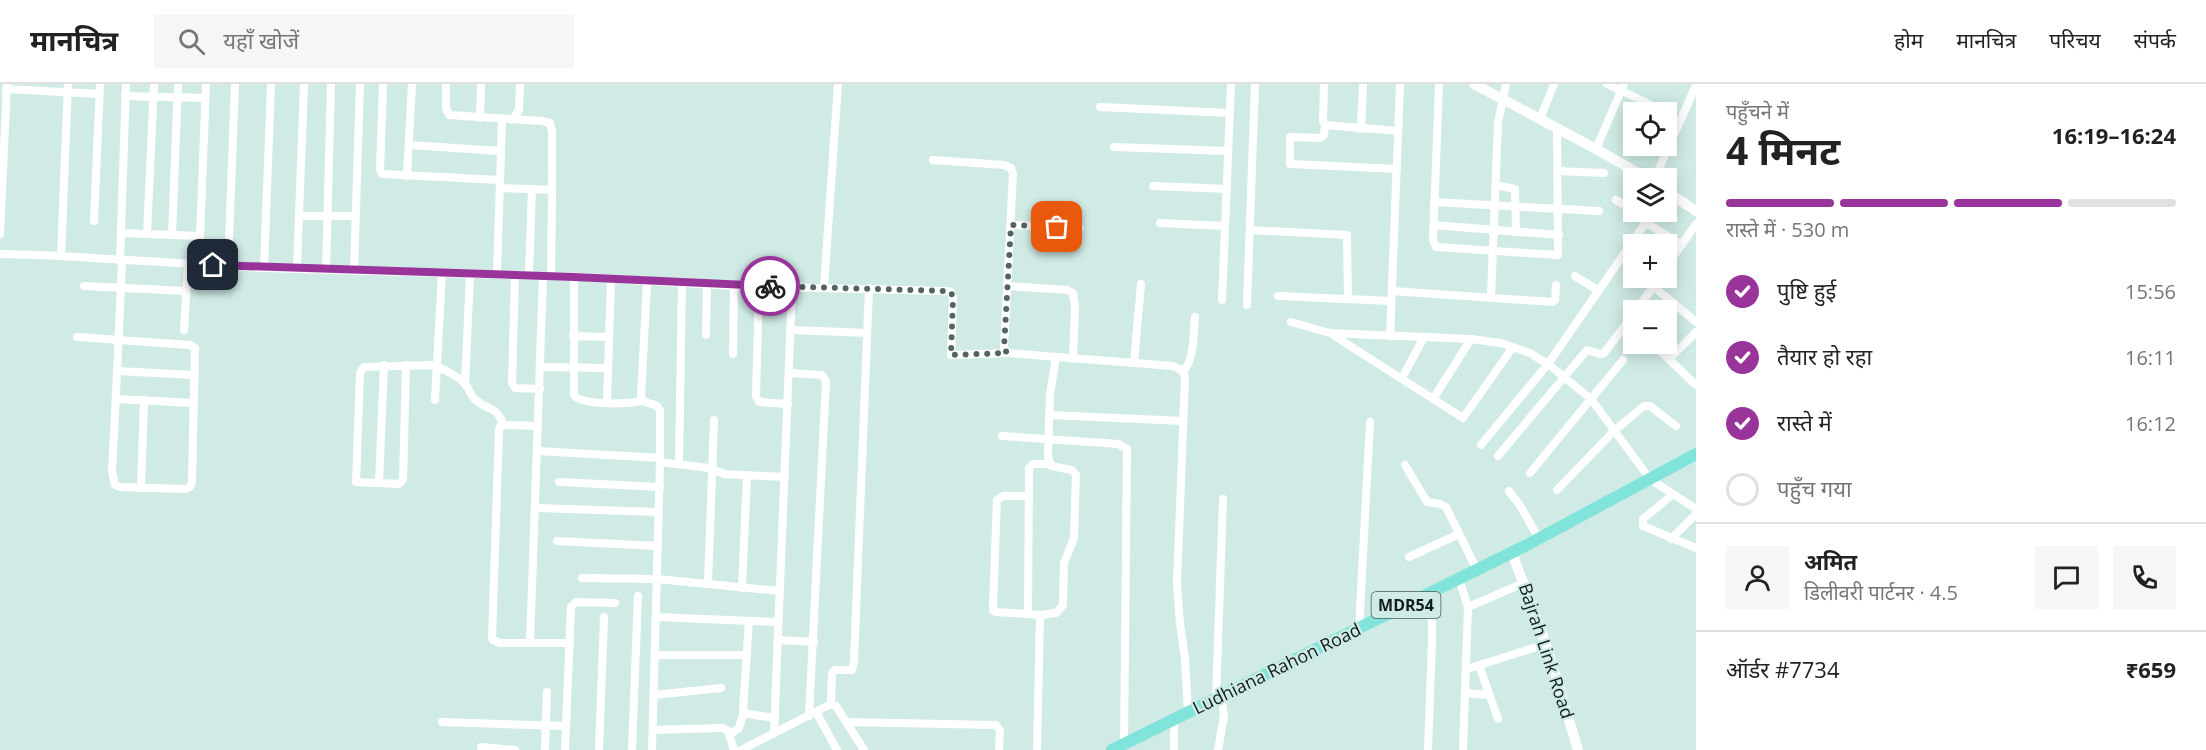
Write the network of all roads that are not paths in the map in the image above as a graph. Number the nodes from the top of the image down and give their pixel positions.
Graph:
1 (100, 84) edge
2 (126, 84) edge
3 (153, 84) edge
4 (178, 84) edge
5 (206, 84) edge
6 (235, 84) edge
7 (271, 84) edge
8 (304, 84) edge
9 (332, 84) edge
10 (360, 84) edge
11 (383, 84) edge
12 (412, 84) edge
13 (446, 84) edge
14 (481, 84) edge
15 (520, 84) edge
16 (838, 84) edge
17 (1231, 84) edge
18 (1255, 84) edge
19 (1324, 84) edge
20 (1363, 84) edge
21 (1400, 84) edge
22 (1439, 84) edge
23 (1474, 84) edge
24 (1506, 84) edge
25 (1554, 84) edge
26 (1607, 84) edge
27 (1696, 85) edge
28 (6, 86) edge
29 (1622, 87) edge
30 (68, 88) edge
31 (99, 94) junction
32 (125, 96) junction
33 (153, 97) junction
34 (177, 97) junction
35 (205, 98) junction
36 (1502, 99) junction
37 (1647, 102) edge
38 (1100, 107) dead end
39 (1230, 113) junction
40 (480, 118) junction
41 (1677, 118) edge
42 (502, 119) junction
43 (1540, 119) junction
44 (512, 120) junction
45 (1681, 120) junction
46 (1324, 125) junction
47 (1557, 128) junction
48 (1361, 129) junction
49 (1398, 131) junction
50 (409, 145) junction
51 (1114, 147) dead end
52 (1596, 148) junction
53 (501, 151) junction
54 (1228, 151) junction
55 (933, 160) dead end
56 (1630, 168) edge
57 (1659, 168) edge
58 (1397, 169) junction
59 (1558, 171) junction
60 (1605, 173) dead end
61 (407, 176) junction
62 (500, 184) junction
63 (1153, 186) dead end
64 (1496, 186) junction
65 (532, 189) junction
66 (1227, 189) junction
67 (552, 190) junction
68 (1677, 198) edge
69 (1616, 200) dead end
70 (1434, 202) junction
71 (1623, 204) edge
72 (1495, 206) junction
73 (1516, 207) junction
74 (1558, 209) junction
75 (1599, 211) dead end
76 (1696, 211) edge
77 (299, 216) junction
78 (327, 216) junction
79 (355, 216) junction
80 (94, 221) dead end
81 (1645, 222) edge
82 (1648, 222) edge
83 (1160, 223) dead end
84 (1696, 224) edge
85 (1011, 225) junction
86 (1433, 225) junction
87 (1225, 226) junction
88 (1080, 228) dead end
89 (1250, 230) junction
90 (1494, 230) junction
91 (1516, 232) junction
92 (121, 233) junction
93 (0, 234) edge
94 (147, 234) junction
95 (172, 235) junction
96 (1559, 235) junction
97 (200, 236) junction
98 (1682, 245) junction
99 (1, 252) edge
100 (1493, 252) junction
101 (1677, 252) edge
102 (62, 256) junction
103 (121, 261) junction
104 (188, 264) junction
105 (199, 264) junction
106 (228, 266) junction
107 (264, 268) junction
108 (297, 269) junction
109 (326, 270) junction
110 (354, 271) junction
111 (442, 274) junction
112 (470, 274) junction
113 (498, 274) junction
114 (515, 275) junction
115 (529, 275) junction
116 (547, 276) junction
117 (1575, 276) dead end
118 (574, 277) junction
119 (611, 279) junction
120 (647, 281) junction
121 (682, 283) junction
122 (1141, 284) dead end
123 (707, 285) junction
124 (1556, 285) dead end
125 (84, 286) dead end
126 (734, 286) junction
127 (759, 286) junction
128 (1007, 286) junction
129 (792, 287) junction
130 (824, 287) junction
131 (121, 288) junction
132 (869, 288) junction
133 (1653, 288) edge
134 (1655, 288) edge
135 (186, 291) junction
136 (1392, 291) junction
137 (1599, 291) junction
138 (1278, 296) dead end
139 (1491, 297) junction
140 (1348, 299) junction
141 (1222, 300) dead end
142 (1644, 300) edge
143 (1391, 301) junction
144 (1248, 305) dead end
145 (1195, 317) dead end
146 (1291, 322) dead end
147 (1696, 322) edge
148 (1623, 328) edge
149 (184, 330) dead end
150 (792, 330) junction
151 (1696, 332) edge
152 (867, 333) junction
153 (1330, 333) junction
154 (706, 335) dead end
155 (573, 336) junction
156 (1390, 336) junction
157 (77, 337) dead end
158 (608, 337) junction
159 (1424, 337) junction
160 (1471, 339) junction
161 (119, 341) junction
162 (1513, 347) junction
163 (1007, 353) junction
164 (733, 354) dead end
165 (1664, 354) edge
166 (1056, 358) junction
167 (1073, 359) junction
168 (1669, 359) junction
169 (1623, 360) dead end
170 (1134, 363) junction
171 (1548, 364) junction
172 (384, 365) junction
173 (406, 365) junction
174 (437, 366) junction
175 (541, 367) junction
176 (572, 368) junction
177 (607, 368) junction
178 (117, 371) junction
179 (1183, 371) junction
180 (790, 373) junction
181 (195, 375) junction
182 (1402, 378) junction
183 (1565, 378) junction
184 (465, 384) junction
185 (1696, 385) edge
186 (540, 389) junction
187 (116, 399) junction
188 (1432, 399) junction
189 (1591, 399) junction
190 (144, 400) junction
191 (435, 400) dead end
192 (642, 401) junction
193 (607, 402) junction
194 (193, 403) junction
195 (789, 404) junction
196 (1049, 415) junction
197 (714, 420) dead end
198 (1183, 421) junction
199 (1370, 422) dead end
200 (504, 424) junction
201 (538, 426) junction
202 (1676, 426) dead end
203 (1616, 430) junction
204 (1002, 436) dead end
205 (1048, 440) junction
206 (1481, 445) dead end
207 (538, 452) junction
208 (1498, 456) dead end
209 (660, 460) junction
210 (1693, 460) edge
211 (679, 464) junction
212 (1050, 464) junction
213 (1405, 465) dead end
214 (712, 469) junction
215 (1530, 473) dead end
216 (747, 476) junction
217 (785, 477) junction
218 (1650, 479) junction
219 (560, 482) dead end
220 (379, 483) junction
221 (660, 487) junction
222 (141, 488) junction
223 (1557, 490) dead end
224 (1509, 491) dead end
225 (1672, 495) junction
226 (1028, 496) junction
227 (1223, 499) dead end
228 (536, 508) junction
229 (1696, 509) edge
230 (659, 512) junction
231 (1696, 514) edge
232 (1459, 534) junction
233 (1539, 539) junction
234 (1671, 539) junction
235 (557, 541) dead end
236 (658, 546) junction
237 (1696, 548) edge
238 (1512, 553) junction
239 (1409, 557) dead end
240 (1477, 570) junction
241 (582, 578) dead end
242 (657, 579) junction
243 (1459, 579) junction
244 (1524, 583) junction
245 (708, 584) junction
246 (742, 588) junction
247 (780, 591) junction
248 (1427, 595) junction
249 (638, 596) dead end
250 (615, 603) dead end
251 (1468, 607) junction
252 (1028, 613) junction
253 (1040, 615) junction
254 (604, 616) dead end
255 (656, 617) junction
256 (749, 621) junction
257 (779, 622) junction
258 (1359, 628) junction
259 (778, 640) junction
260 (814, 642) junction
261 (530, 643) junction
262 (570, 643) junction
263 (1546, 644) junction
264 (655, 655) junction
265 (747, 655) junction
266 (1479, 665) junction
267 (1467, 669) junction
268 (721, 688) dead end
269 (547, 692) dead end
270 (1466, 693) junction
271 (654, 695) junction
272 (1489, 695) junction
273 (1218, 698) junction
274 (831, 704) junction
275 (744, 711) junction
276 (1188, 713) junction
277 (812, 714) junction
278 (775, 718) junction
279 (1174, 719) junction
280 (1498, 719) dead end
281 (442, 722) dead end
282 (846, 722) junction
283 (546, 725) junction
284 (566, 726) junction
285 (653, 730) junction
286 (774, 733) junction
287 (729, 735) junction
288 (481, 747) dead end
289 (1118, 747) edge
290 (515, 750) edge
291 (545, 750) edge
292 (565, 750) edge
293 (599, 750) edge
294 (632, 750) edge
295 (652, 750) edge
296 (734, 750) edge
297 (741, 750) edge
298 (837, 750) edge
299 (864, 750) edge
300 (999, 750) edge
301 (1037, 750) edge
302 (1174, 750) edge
303 (1218, 750) edge
304 (1428, 750) edge
305 (1463, 750) edge
306 (1578, 750) edge

1 - 31 street
2 - 32 street
3 - 33 street
4 - 34 street
5 - 35 street
6 - 106 street
7 - 107 street
8 - 77 street
9 - 78 street
10 - 79 street
11 - 61 street
12 - 50 street
13 - 40 street
14 - 40 street
15 - 44 street
16 - 130 street
17 - 39 street
18 - 89 street
19 - 46 street
20 - 48 street
21 - 49 street
22 - 70 street
23 - 36 street
24 - 36 street
25 - 43 street
26 - 29 street
27 - 45 street
28 - 30 street
28 - 93 street
29 - 37 street
29 - 52 street
30 - 31 street
30 - 102 street
31 - 80 street
32 - 33 street
32 - 92 street
33 - 34 street
33 - 94 street
34 - 35 street
34 - 95 street
35 - 97 street
36 - 43 street
36 - 64 street
38 - 39 street
39 - 54 street
40 - 42 street
41 - 45 street
42 - 44 street
42 - 53 street
43 - 47 street
44 - 67 street
45 - 57 street
46 - 48 street
46 - 58 street
47 - 52 street
47 - 59 street
48 - 49 street
49 - 58 street
50 - 53 street
50 - 61 street
51 - 54 street
52 - 56 street
53 - 62 street
54 - 66 street
55 - 85 street
58 - 136 street
59 - 60 street
59 - 74 street
61 - 62 street
62 - 65 street
62 - 113 street
63 - 66 street
64 - 72 street
64 - 73 street
65 - 67 street
65 - 115 street
66 - 87 street
67 - 116 street
68 - 76 street
69 - 71 street
70 - 72 street
70 - 86 street
72 - 73 street
72 - 90 street
73 - 74 street
73 - 91 street
74 - 75 street
74 - 96 street
77 - 78 street
77 - 108 street
78 - 79 street
78 - 109 street
79 - 110 street
81 - 137 street
82 - 98 street
83 - 87 street
84 - 98 street
85 - 88 street
85 - 128 street
86 - 90 street
86 - 100 street
87 - 141 street
89 - 140 street
89 - 144 street
90 - 91 street
90 - 100 street
91 - 96 street
92 - 94 street
92 - 103 street
94 - 95 street
95 - 97 street
96 - 100 street
97 - 105 street
98 - 101 street
99 - 102 street
100 - 139 street
102 - 103 street
103 - 104 street
103 - 131 street
104 - 105 street
104 - 135 street
105 - 106 street
106 - 107 street
107 - 108 street
108 - 109 street
109 - 110 street
110 - 111 street
111 - 112 street
111 - 174 street
112 - 113 street
112 - 184 street
113 - 114 street
114 - 115 street
114 - 186 street
115 - 116 street
116 - 118 street
116 - 175 street
117 - 137 street
118 - 119 street
118 - 155 street
119 - 120 street
119 - 158 street
120 - 121 street
120 - 192 street
121 - 123 street
121 - 211 street
122 - 170 street
123 - 126 street
123 - 154 street
124 - 139 street
125 - 131 street
126 - 127 street
126 - 164 street
127 - 129 street
127 - 195 street
128 - 163 street
128 - 167 street
129 - 130 street
129 - 150 street
130 - 132 street
131 - 135 street
131 - 161 street
132 - 152 street
132 - 163 street
133 - 142 street
134 - 147 street
135 - 149 street
136 - 139 street
136 - 143 street
137 - 171 street
138 - 140 street
140 - 143 street
143 - 156 street
145 - 179 street
146 - 153 street
148 - 183 street
150 - 152 street
150 - 180 street
151 - 168 street
152 - 274 street
153 - 156 street
153 - 182 street
155 - 158 street
155 - 176 street
156 - 159 street
157 - 161 street
158 - 177 street
159 - 160 street
159 - 182 street
160 - 162 street
160 - 188 street
161 - 178 street
161 - 181 street
162 - 171 street
162 - 188 street
163 - 166 street
165 - 168 street
166 - 167 street
166 - 196 street
167 - 170 street
168 - 185 street
169 - 189 street
170 - 179 street
171 - 183 street
171 - 206 street
172 - 173 street
172 - 220 street
172 - 220 street
173 - 174 street
173 - 220 street
174 - 184 street
174 - 191 street
175 - 176 street
175 - 186 street
176 - 177 street
176 - 193 street
177 - 193 street
178 - 181 street
178 - 187 street
179 - 198 street
180 - 195 street
180 - 260 street
181 - 194 street
182 - 188 street
183 - 189 street
183 - 208 street
184 - 200 street
186 - 201 street
187 - 190 street
187 - 222 street
189 - 203 street
189 - 215 street
190 - 194 street
190 - 222 street
192 - 193 street
192 - 209 street
194 - 222 street
195 - 217 street
196 - 198 street
196 - 205 street
197 - 214 street
198 - 276 street
199 - 258 street
200 - 201 street
200 - 261 street
201 - 207 street
202 - 203 street
203 - 218 street
203 - 223 street
204 - 205 street
205 - 212 street
205 - 289 street
207 - 209 street
207 - 228 street
209 - 211 street
209 - 221 street
210 - 218 main road, Ludhiana Rahon Road / MDR54
211 - 214 street
212 - 226 street
212 - 253 street
213 - 232 street
214 - 216 street
214 - 245 street
216 - 217 street
216 - 246 street
217 - 247 street
218 - 225 street
218 - 233 main road, Ludhiana Rahon Road / MDR54
219 - 221 street
221 - 230 street
224 - 233 street
225 - 229 street
225 - 234 street
226 - 252 street
226 - 252 street
227 - 273 street
228 - 230 street
228 - 261 street
230 - 236 street
231 - 234 street
232 - 239 street
232 - 240 street
233 - 238 main road, Ludhiana Rahon Road / MDR54
234 - 237 street
235 - 236 street
236 - 242 street
238 - 240 main road, Ludhiana Rahon Road / MDR54
238 - 244 street, Bajrah Link Road
240 - 243 main road, Ludhiana Rahon Road / MDR54
241 - 242 street
242 - 245 street
242 - 255 street
243 - 248 main road, Ludhiana Rahon Road / MDR54
243 - 251 street
244 - 251 street
244 - 263 street, Bajrah Link Road
245 - 246 street
246 - 247 street
247 - 257 street
248 - 258 main road, Ludhiana Rahon Road / MDR54
248 - 304 street
249 - 294 street
250 - 262 street
251 - 267 street
252 - 253 street
253 - 301 street
254 - 293 street
255 - 256 street
255 - 264 street
256 - 257 street
256 - 265 street
257 - 259 street
258 - 273 main road, Ludhiana Rahon Road / MDR54
259 - 260 street
259 - 278 street
260 - 277 street
261 - 262 street
262 - 284 street
263 - 266 street
263 - 306 street, Bajrah Link Road
264 - 265 street
264 - 271 street
265 - 275 street
266 - 267 street
266 - 272 street
267 - 270 street
268 - 271 street
269 - 283 street
270 - 272 street
270 - 305 street
271 - 285 street
272 - 280 street
273 - 276 main road, Ludhiana Rahon Road / MDR54
273 - 303 street
274 - 277 street
274 - 282 street
275 - 278 street
275 - 287 street
276 - 279 main road, Ludhiana Rahon Road / MDR54
277 - 286 street
277 - 298 street
278 - 286 street
279 - 289 main road, Ludhiana Rahon Road / MDR54
279 - 302 street
281 - 283 street
282 - 299 street
282 - 300 street
283 - 284 street
283 - 291 street
284 - 292 street
285 - 287 street
285 - 295 street
286 - 297 street
287 - 296 street
288 - 290 street

